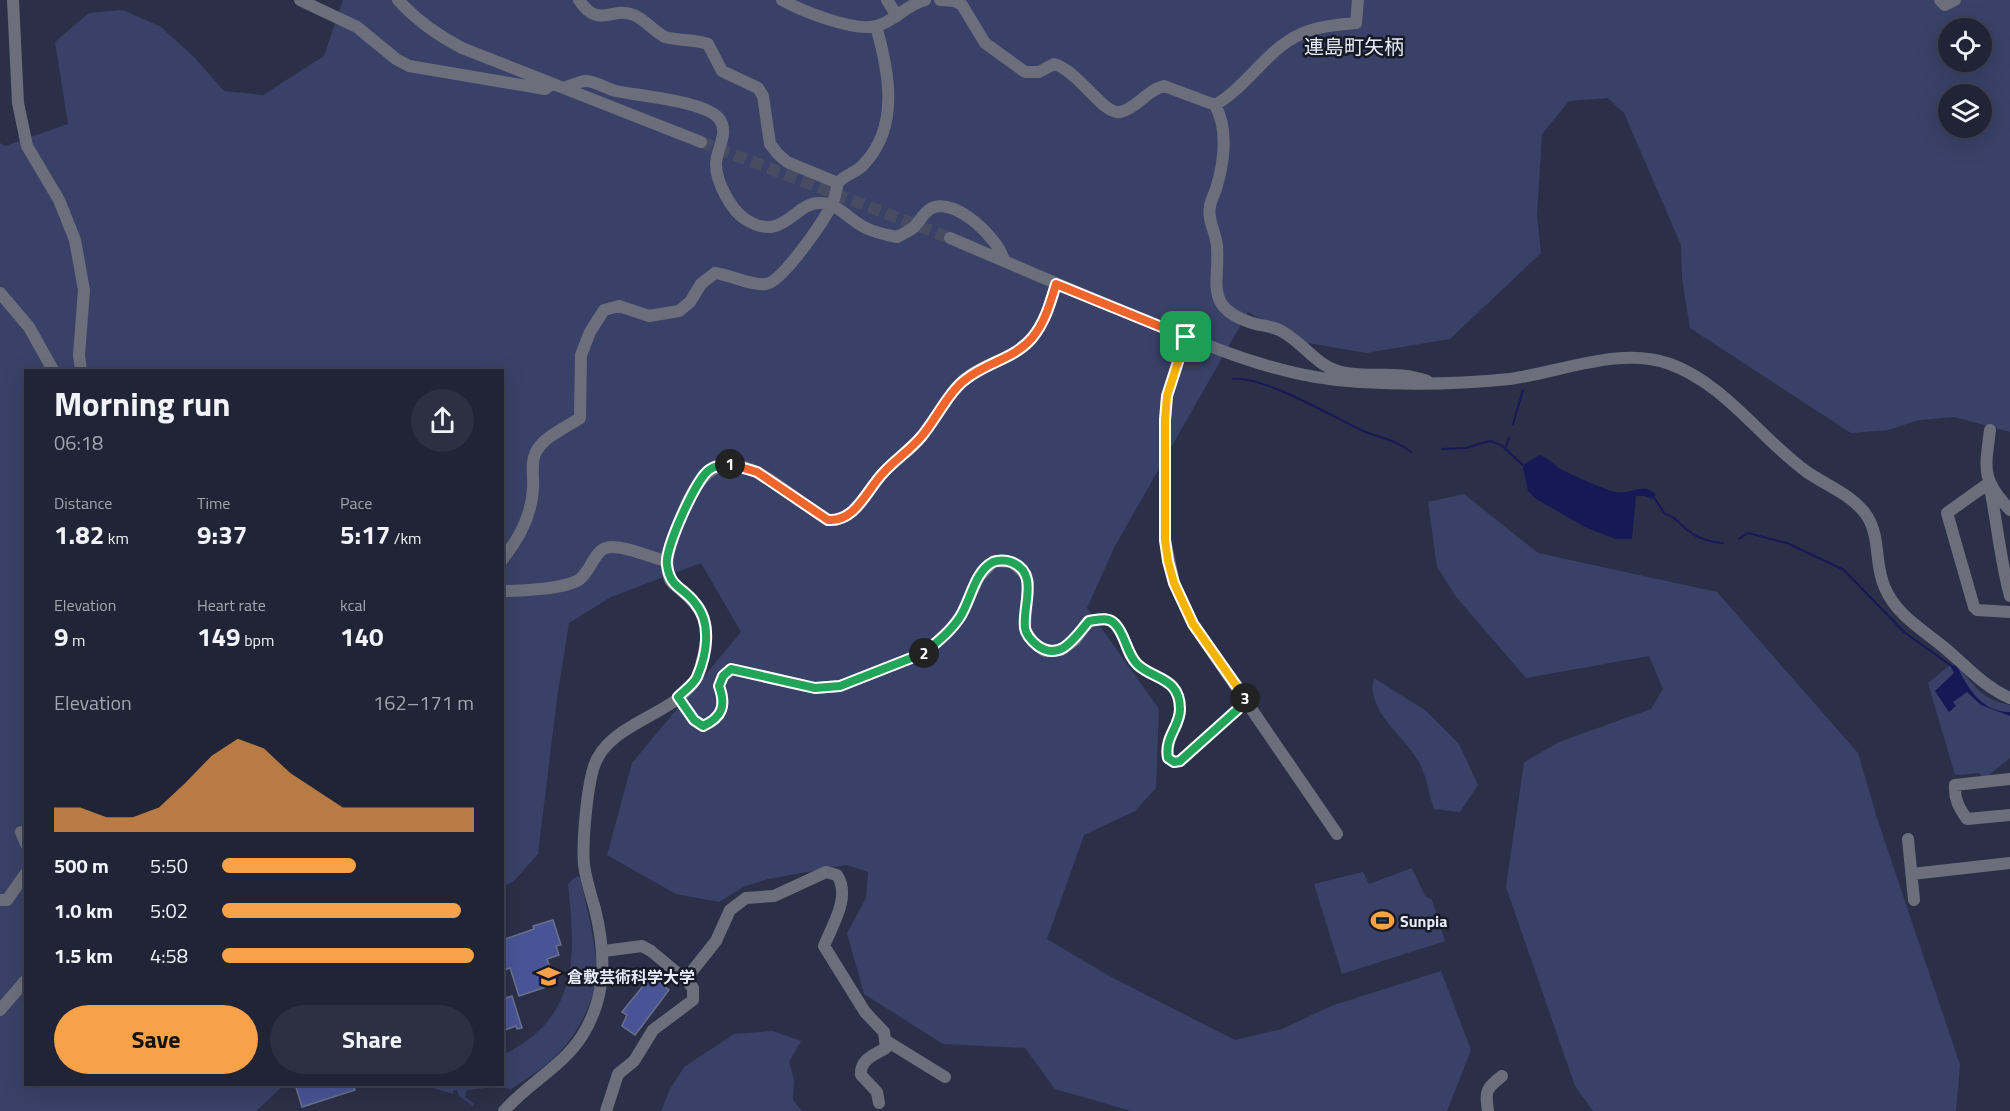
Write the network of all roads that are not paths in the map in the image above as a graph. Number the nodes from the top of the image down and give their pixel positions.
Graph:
1 (13, 0) edge
2 (300, 0) edge
3 (398, 0) edge
4 (579, 0) edge
5 (782, 0) edge
6 (887, 0) edge
7 (925, 0) edge
8 (940, 0) edge
9 (1358, 0) edge
10 (1940, 0) edge
11 (1955, 0) edge
12 (897, 16) junction
13 (876, 26) junction
14 (558, 86) junction
15 (1215, 105) junction
16 (700, 142) tunnel mouth
17 (838, 183) junction
18 (832, 205) junction
19 (950, 238) tunnel mouth
20 (1004, 261) junction
21 (1056, 284) junction
22 (0, 293) edge
23 (1186, 337) junction
24 (52, 369) edge
25 (81, 369) edge
26 (1437, 384) junction
27 (1990, 430) dead end
28 (1989, 483) junction
29 (2010, 510) edge
30 (504, 558) edge
31 (666, 561) junction
32 (504, 591) edge
33 (2010, 596) edge
34 (2010, 612) edge
35 (678, 697) junction
36 (2010, 698) edge
37 (1247, 701) junction
38 (2010, 779) edge
39 (2010, 815) edge
40 (1337, 834) dead end
41 (1908, 839) dead end
42 (2010, 863) edge
43 (1912, 874) junction
44 (24, 876) edge
45 (0, 900) edge
46 (1914, 900) dead end
47 (604, 951) junction
48 (685, 980) junction
49 (24, 982) edge
50 (0, 1010) edge
51 (885, 1040) junction
52 (1502, 1076) dead end
53 (945, 1077) dead end
54 (879, 1103) dead end
55 (504, 1111) edge
56 (606, 1111) edge
57 (1488, 1111) edge

1 - 25 street
2 - 14 street
3 - 14 street
4 - 17 street
5 - 13 street
6 - 12 street
7 - 12 street
8 - 15 street
9 - 15 street
10 - 11 street
12 - 13 street
13 - 17 street
14 - 16 street
14 - 18 street
15 - 26 street
17 - 18 street
18 - 20 street
18 - 30 street
19 - 20 street
20 - 21 street
21 - 23 street
21 - 31 street
22 - 24 street
23 - 26 street
23 - 37 street
26 - 36 street
27 - 28 street
28 - 29 street
28 - 33 street
28 - 34 street
31 - 32 street
31 - 35 street
35 - 37 street
35 - 47 street
37 - 40 street
38 - 39 street
41 - 43 street
42 - 43 street
43 - 46 street
44 - 45 street
47 - 48 street
47 - 55 street
48 - 51 street
48 - 56 street
49 - 50 street
51 - 53 street
51 - 54 street
52 - 57 street

